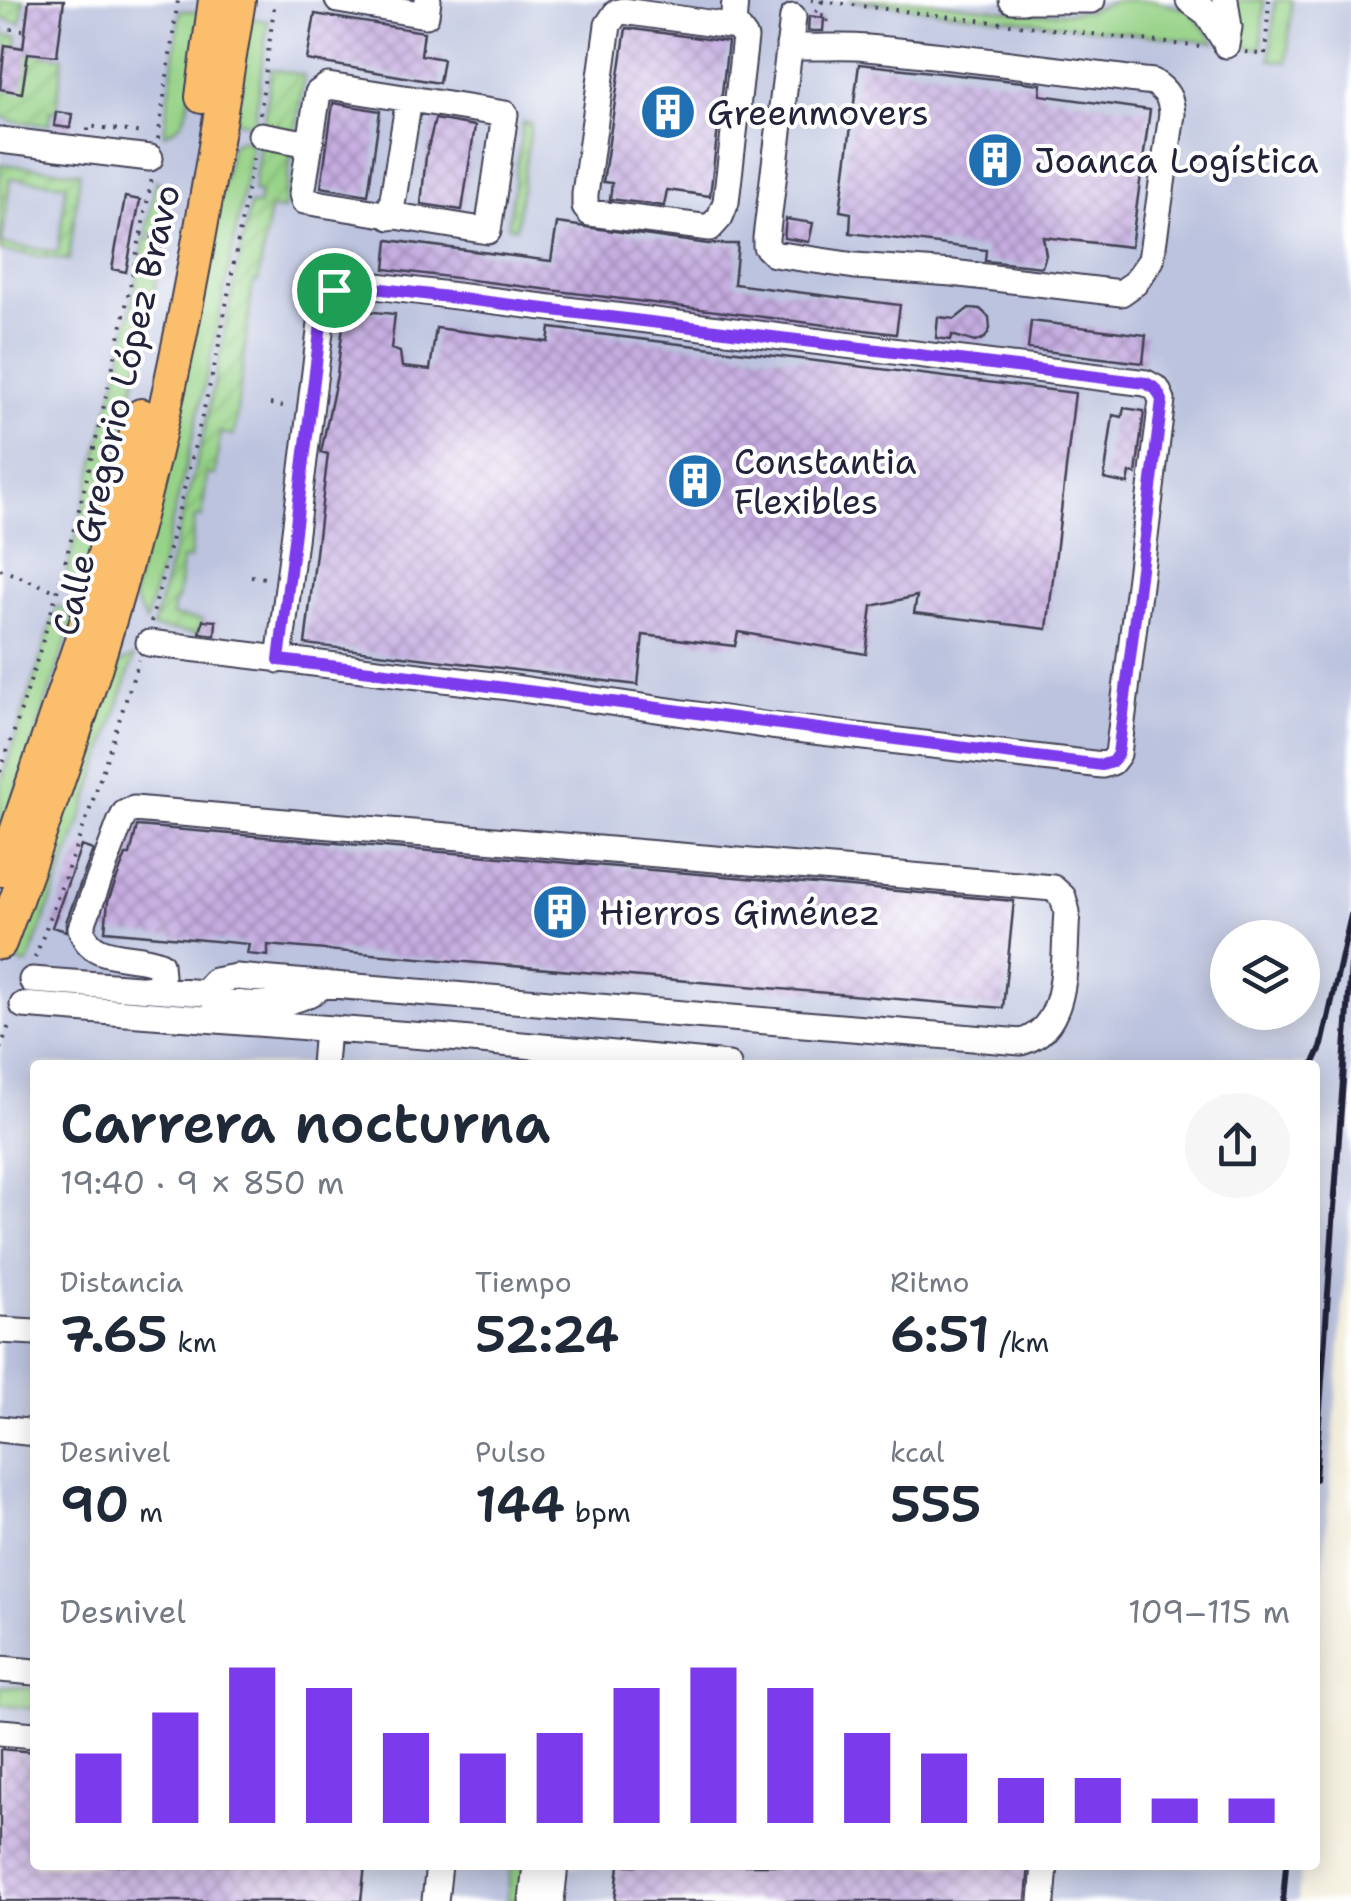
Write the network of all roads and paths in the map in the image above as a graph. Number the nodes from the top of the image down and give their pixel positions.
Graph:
1 (178, 0) edge
2 (215, 0) edge
3 (240, 0) edge
4 (338, 0) edge
5 (736, 0) edge
6 (1012, 0) edge
7 (1059, 0) edge
8 (1092, 0) edge
9 (1189, 0) edge
10 (1225, 0) edge
11 (1270, 0) edge
12 (802, 8) edge
13 (435, 12) edge
14 (732, 26) junction
15 (0, 28) edge
16 (23, 30) dead end
17 (789, 46) junction
18 (1225, 49) junction
19 (410, 99) junction
20 (88, 126) dead end
21 (261, 135) dead end
22 (0, 140) edge
23 (310, 144) junction
24 (155, 155) junction
25 (390, 217) junction
26 (141, 234) junction
27 (160, 250) dead end
28 (0, 569) edge
29 (53, 590) dead end
30 (150, 643) dead end
31 (279, 660) junction
32 (0, 772) edge
33 (0, 879) edge
34 (0, 942) edge
35 (32, 980) dead end
36 (162, 989) junction
37 (23, 1004) dead end
38 (326, 1029) junction
39 (324, 1060) edge
40 (672, 1060) edge
41 (0, 1330) edge
42 (30, 1332) edge
43 (0, 1429) edge
44 (30, 1432) edge
45 (0, 1669) edge
46 (30, 1672) edge
47 (0, 1732) edge
48 (30, 1735) edge
49 (438, 1870) edge
50 (535, 1870) edge
51 (555, 1870) edge
52 (1045, 1870) edge
53 (435, 1901) edge
54 (532, 1901) edge
55 (552, 1901) edge
56 (1042, 1901) edge

1 - 24 path
2 - 33 main road, Calle Gregorio López Bravo
3 - 34 main road, Calle Gregorio López Bravo
4 - 13 street
5 - 14 street
6 - 7 street
7 - 8 street
9 - 18 street
10 - 18 street
11 - 18 path
12 - 17 street
12 - 18 path
14 - 14 street
15 - 16 path
17 - 17 street
19 - 23 street
19 - 25 street
19 - 25 street
20 - 24 path
21 - 23 street
22 - 24 street
23 - 25 street
24 - 26 path
26 - 27 path
26 - 32 path
28 - 29 path
30 - 31 street
31 - 31 street
35 - 36 street
36 - 36 street
37 - 38 street
38 - 39 street
38 - 40 street
41 - 42 street
43 - 44 street
45 - 46 street
47 - 48 street
49 - 53 street
50 - 54 street
51 - 55 street
52 - 56 street

